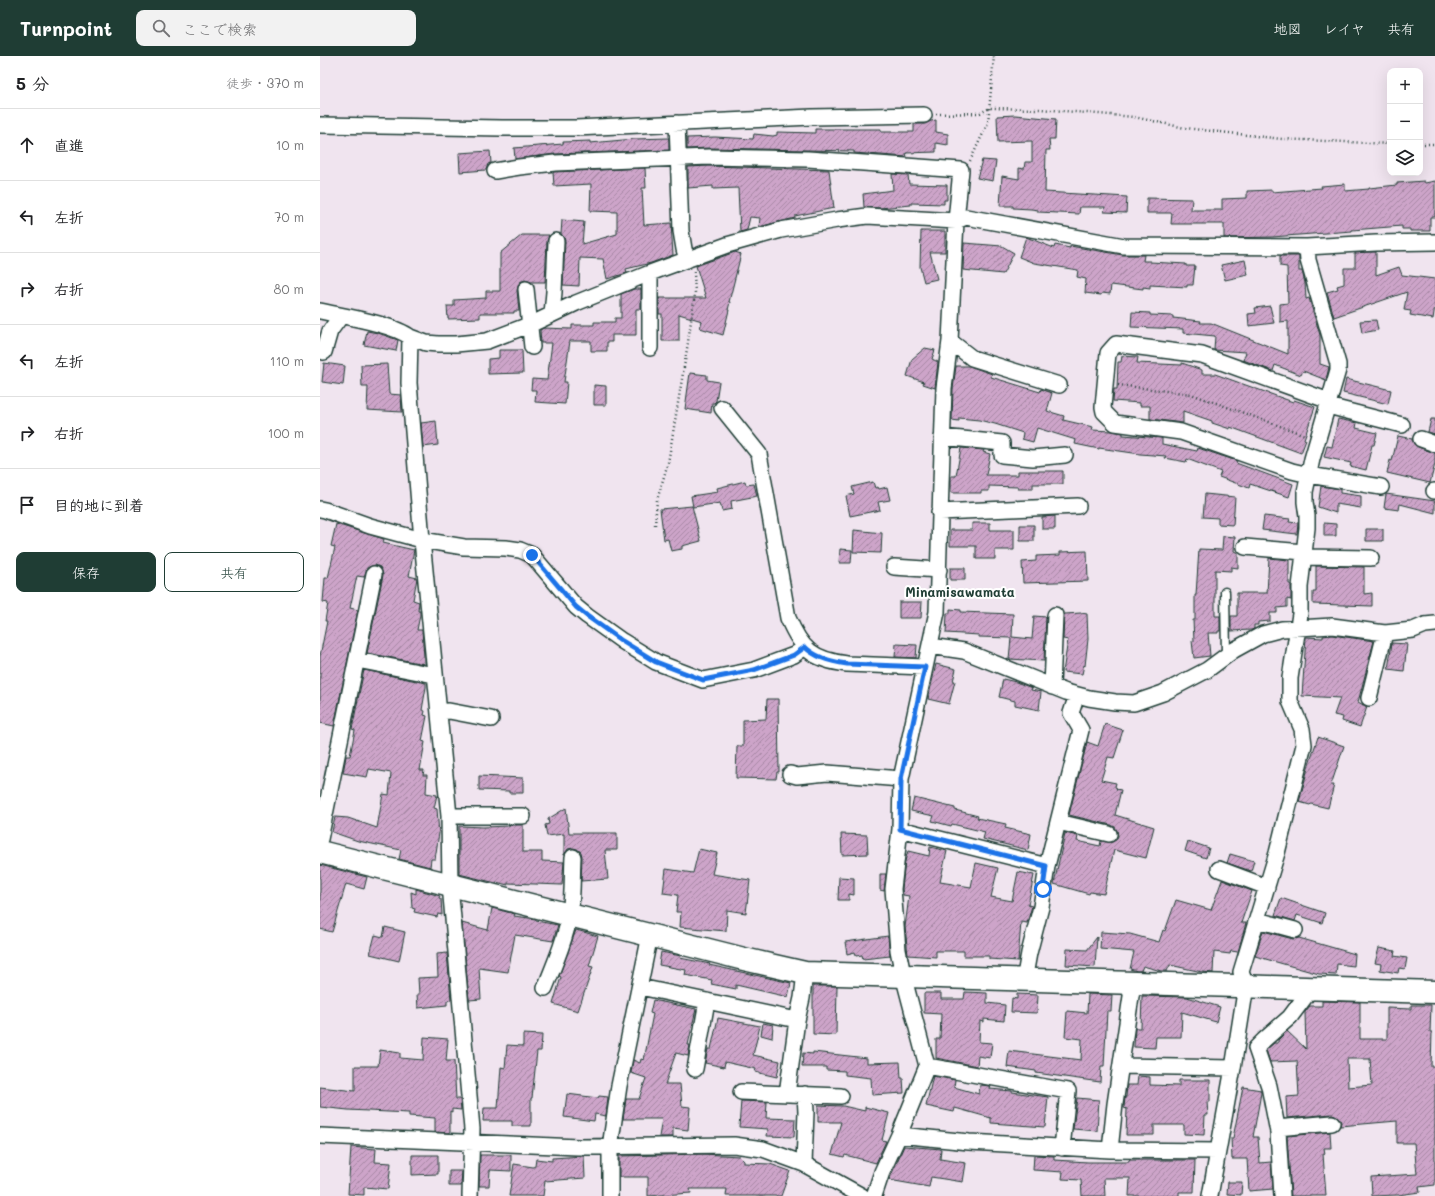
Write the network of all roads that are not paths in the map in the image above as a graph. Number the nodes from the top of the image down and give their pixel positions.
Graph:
1 (924, 115) road end
2 (677, 123) junction
3 (320, 125) edge
4 (678, 158) junction
5 (495, 171) dead end
6 (956, 221) junction
7 (556, 241) dead end
8 (1435, 242) edge
9 (1308, 247) junction
10 (689, 259) junction
11 (650, 273) junction
12 (526, 289) dead end
13 (320, 311) edge
14 (552, 314) junction
15 (341, 316) junction
16 (530, 324) junction
17 (410, 337) junction
18 (950, 341) junction
19 (532, 347) dead end
20 (650, 348) dead end
21 (324, 352) dead end
22 (1059, 385) dead end
23 (1328, 404) junction
24 (722, 408) dead end
25 (1402, 426) dead end
26 (942, 437) junction
27 (1065, 455) dead end
28 (1309, 475) junction
29 (1381, 488) dead end
30 (1078, 506) dead end
31 (320, 509) edge
32 (939, 512) junction
33 (422, 540) junction
34 (1245, 547) dead end
35 (1304, 555) junction
36 (1371, 558) dead end
37 (894, 567) dead end
38 (939, 570) junction
39 (374, 574) dead end
40 (1225, 592) dead end
41 (1055, 615) dead end
42 (1435, 624) edge
43 (1297, 628) junction
44 (1385, 633) junction
45 (930, 646) junction
46 (805, 647) junction
47 (1226, 655) junction
48 (357, 660) junction
49 (925, 667) junction
50 (434, 675) junction
51 (1052, 686) junction
52 (1077, 695) junction
53 (1369, 698) dead end
54 (439, 712) junction
55 (491, 719) dead end
56 (790, 774) dead end
57 (901, 779) junction
58 (449, 816) junction
59 (523, 816) dead end
60 (1058, 822) junction
61 (900, 829) junction
62 (1109, 834) dead end
63 (320, 839) edge
64 (320, 852) edge
65 (573, 857) dead end
66 (1046, 866) junction
67 (1219, 869) dead end
68 (450, 885) junction
69 (1267, 887) junction
70 (570, 915) junction
71 (1257, 920) junction
72 (1295, 930) dead end
73 (650, 935) junction
74 (805, 973) junction
75 (903, 976) junction
76 (1024, 980) junction
77 (1133, 983) junction
78 (1246, 986) junction
79 (640, 987) junction
80 (545, 988) dead end
81 (1312, 989) junction
82 (1435, 992) edge
83 (707, 1001) junction
84 (797, 1020) junction
85 (927, 1066) junction
86 (1121, 1066) junction
87 (1233, 1068) junction
88 (695, 1069) dead end
89 (741, 1092) dead end
90 (787, 1094) junction
91 (805, 1094) junction
92 (841, 1096) dead end
93 (1332, 1124) dead end
94 (1277, 1128) junction
95 (899, 1135) junction
96 (320, 1136) edge
97 (471, 1143) junction
98 (610, 1147) junction
99 (1062, 1148) junction
100 (1110, 1150) junction
101 (1218, 1151) junction
102 (804, 1164) junction
103 (470, 1196) edge
104 (610, 1196) edge
105 (862, 1196) edge
106 (874, 1196) edge
107 (1210, 1196) edge
108 (1282, 1196) edge

1 - 2 street
2 - 3 street
2 - 4 street
4 - 5 street
4 - 6 street
4 - 10 street
6 - 9 street
6 - 10 street
6 - 18 street
7 - 14 street
8 - 9 street
9 - 23 street
10 - 11 street
11 - 14 street
11 - 20 street
12 - 16 street
13 - 15 street
14 - 16 street
15 - 17 street
15 - 21 street
16 - 17 street
16 - 19 street
17 - 33 street
18 - 22 street
18 - 26 street
23 - 25 street
23 - 28 street
23 - 28 street
24 - 46 street
26 - 27 street
26 - 32 street
28 - 29 street
28 - 35 street
30 - 32 street
31 - 33 street
32 - 38 street
33 - 46 street
33 - 50 street
34 - 35 street
35 - 36 street
35 - 43 street
37 - 38 street
38 - 45 street
39 - 48 street
40 - 47 lane
41 - 51 street
42 - 44 street
43 - 44 street
43 - 47 street
43 - 69 street
44 - 53 street
45 - 49 street
45 - 51 street
46 - 49 street
47 - 52 street
48 - 50 street
48 - 63 street
49 - 57 street
50 - 54 street
51 - 52 street
52 - 60 street
54 - 55 street
54 - 58 street
56 - 57 street
57 - 61 street
58 - 59 street
58 - 68 street
60 - 62 street
60 - 66 street
61 - 66 street
61 - 75 street
64 - 68 street
65 - 70 street
66 - 76 street
67 - 69 street
68 - 70 street
68 - 97 street
69 - 71 street
70 - 73 street
70 - 80 street
71 - 72 street
71 - 78 street
73 - 74 street
73 - 79 street
74 - 75 street
74 - 84 street
75 - 76 street
75 - 85 street
76 - 77 street
77 - 78 street
77 - 86 street
78 - 81 street
78 - 87 street
79 - 83 street
79 - 98 street
81 - 82 street
81 - 94 street
83 - 84 street
83 - 88 street
84 - 90 street
85 - 95 street
85 - 99 street
86 - 87 street
86 - 100 street
87 - 101 street
89 - 90 street
90 - 91 street
91 - 92 street
91 - 102 street
93 - 94 street
94 - 108 street
95 - 99 street
95 - 106 street
96 - 97 street
97 - 98 street
97 - 103 street
98 - 102 street
98 - 104 street
99 - 100 street
100 - 101 street
101 - 107 street
102 - 105 street

